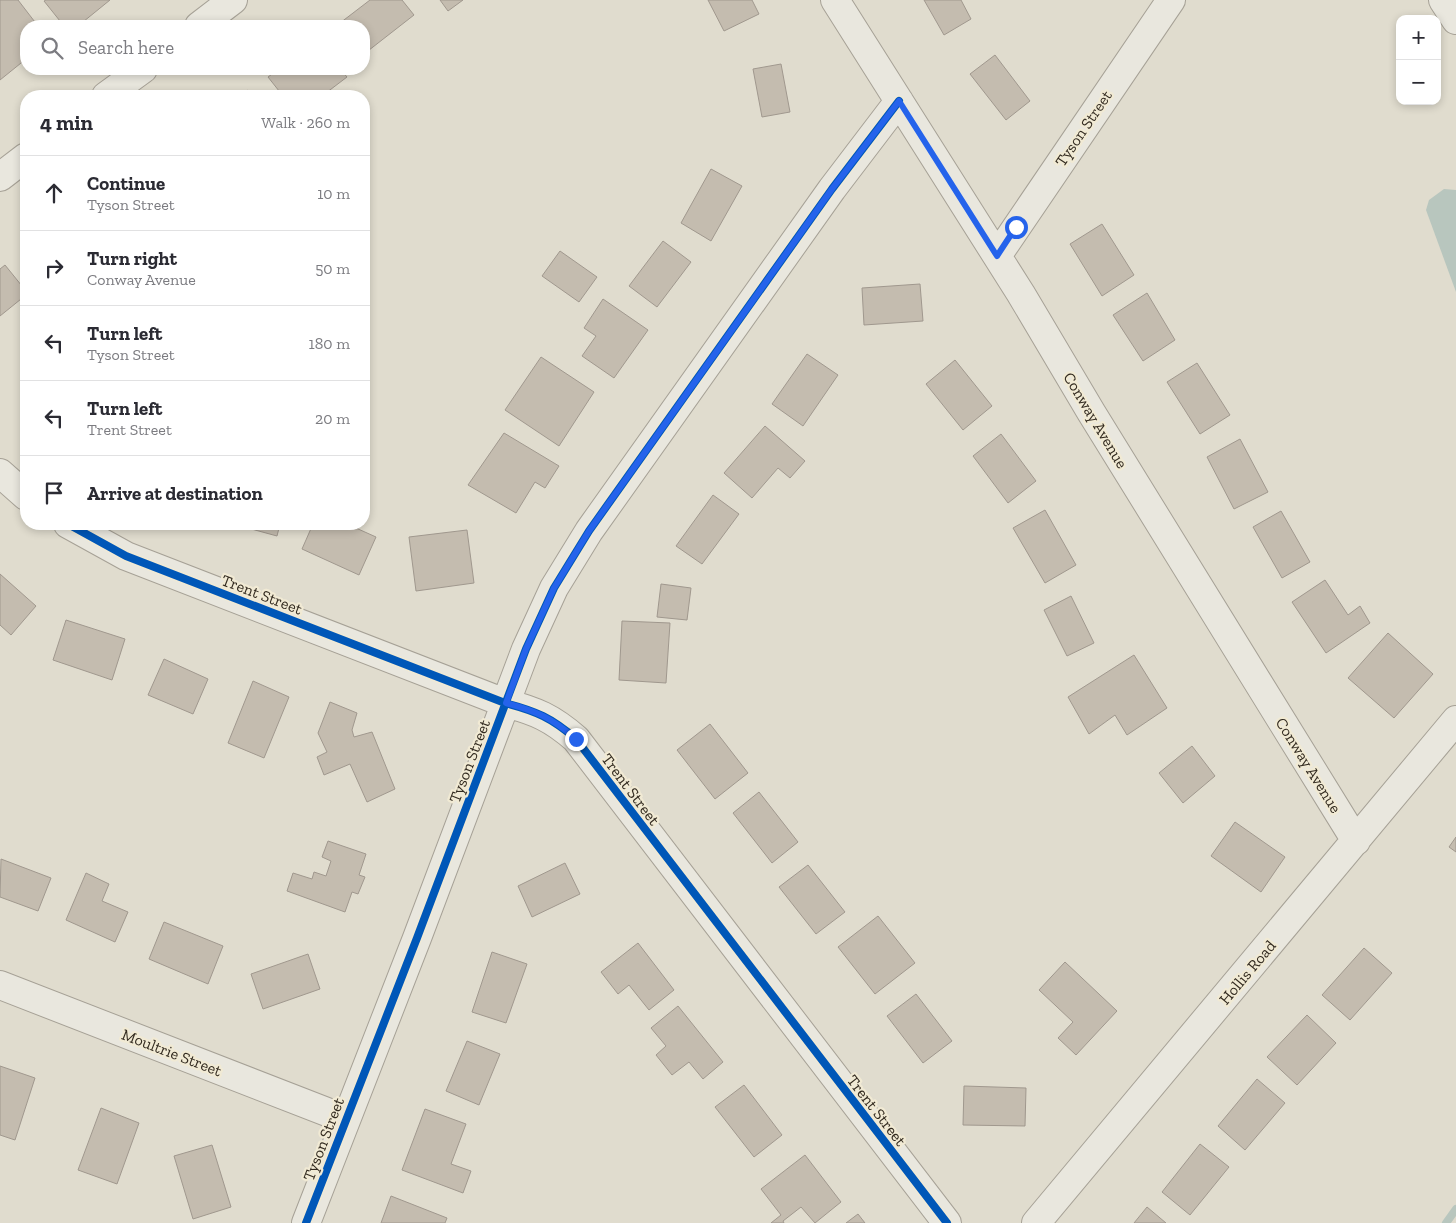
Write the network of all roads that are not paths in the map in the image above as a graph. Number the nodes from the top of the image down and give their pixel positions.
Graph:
1 (233, 0) edge
2 (835, 0) edge
3 (1171, 0) edge
4 (1443, 0) edge
5 (207, 20) edge
6 (1456, 20) edge
7 (135, 75) edge
8 (114, 90) edge
9 (899, 101) junction
10 (20, 162) edge
11 (0, 177) edge
12 (997, 256) junction
13 (0, 473) edge
14 (20, 491) edge
15 (79, 530) edge
16 (506, 703) junction
17 (1456, 720) edge
18 (1356, 841) junction
19 (0, 986) edge
20 (345, 1119) junction
21 (306, 1223) edge
22 (947, 1223) edge
23 (1036, 1223) edge

1 - 5 street
2 - 9 street, Conway Avenue
3 - 12 street, Tyson Street
4 - 6 street
7 - 8 street
9 - 12 street, Conway Avenue
9 - 16 street, Tyson Street
10 - 11 street
12 - 18 street, Conway Avenue
13 - 14 street
15 - 16 street, Trent Street
16 - 20 street, Tyson Street
16 - 22 street, Trent Street
17 - 18 street, Hollis Road
18 - 23 street, Hollis Road
19 - 20 street, Moultrie Street
20 - 21 street, Tyson Street

